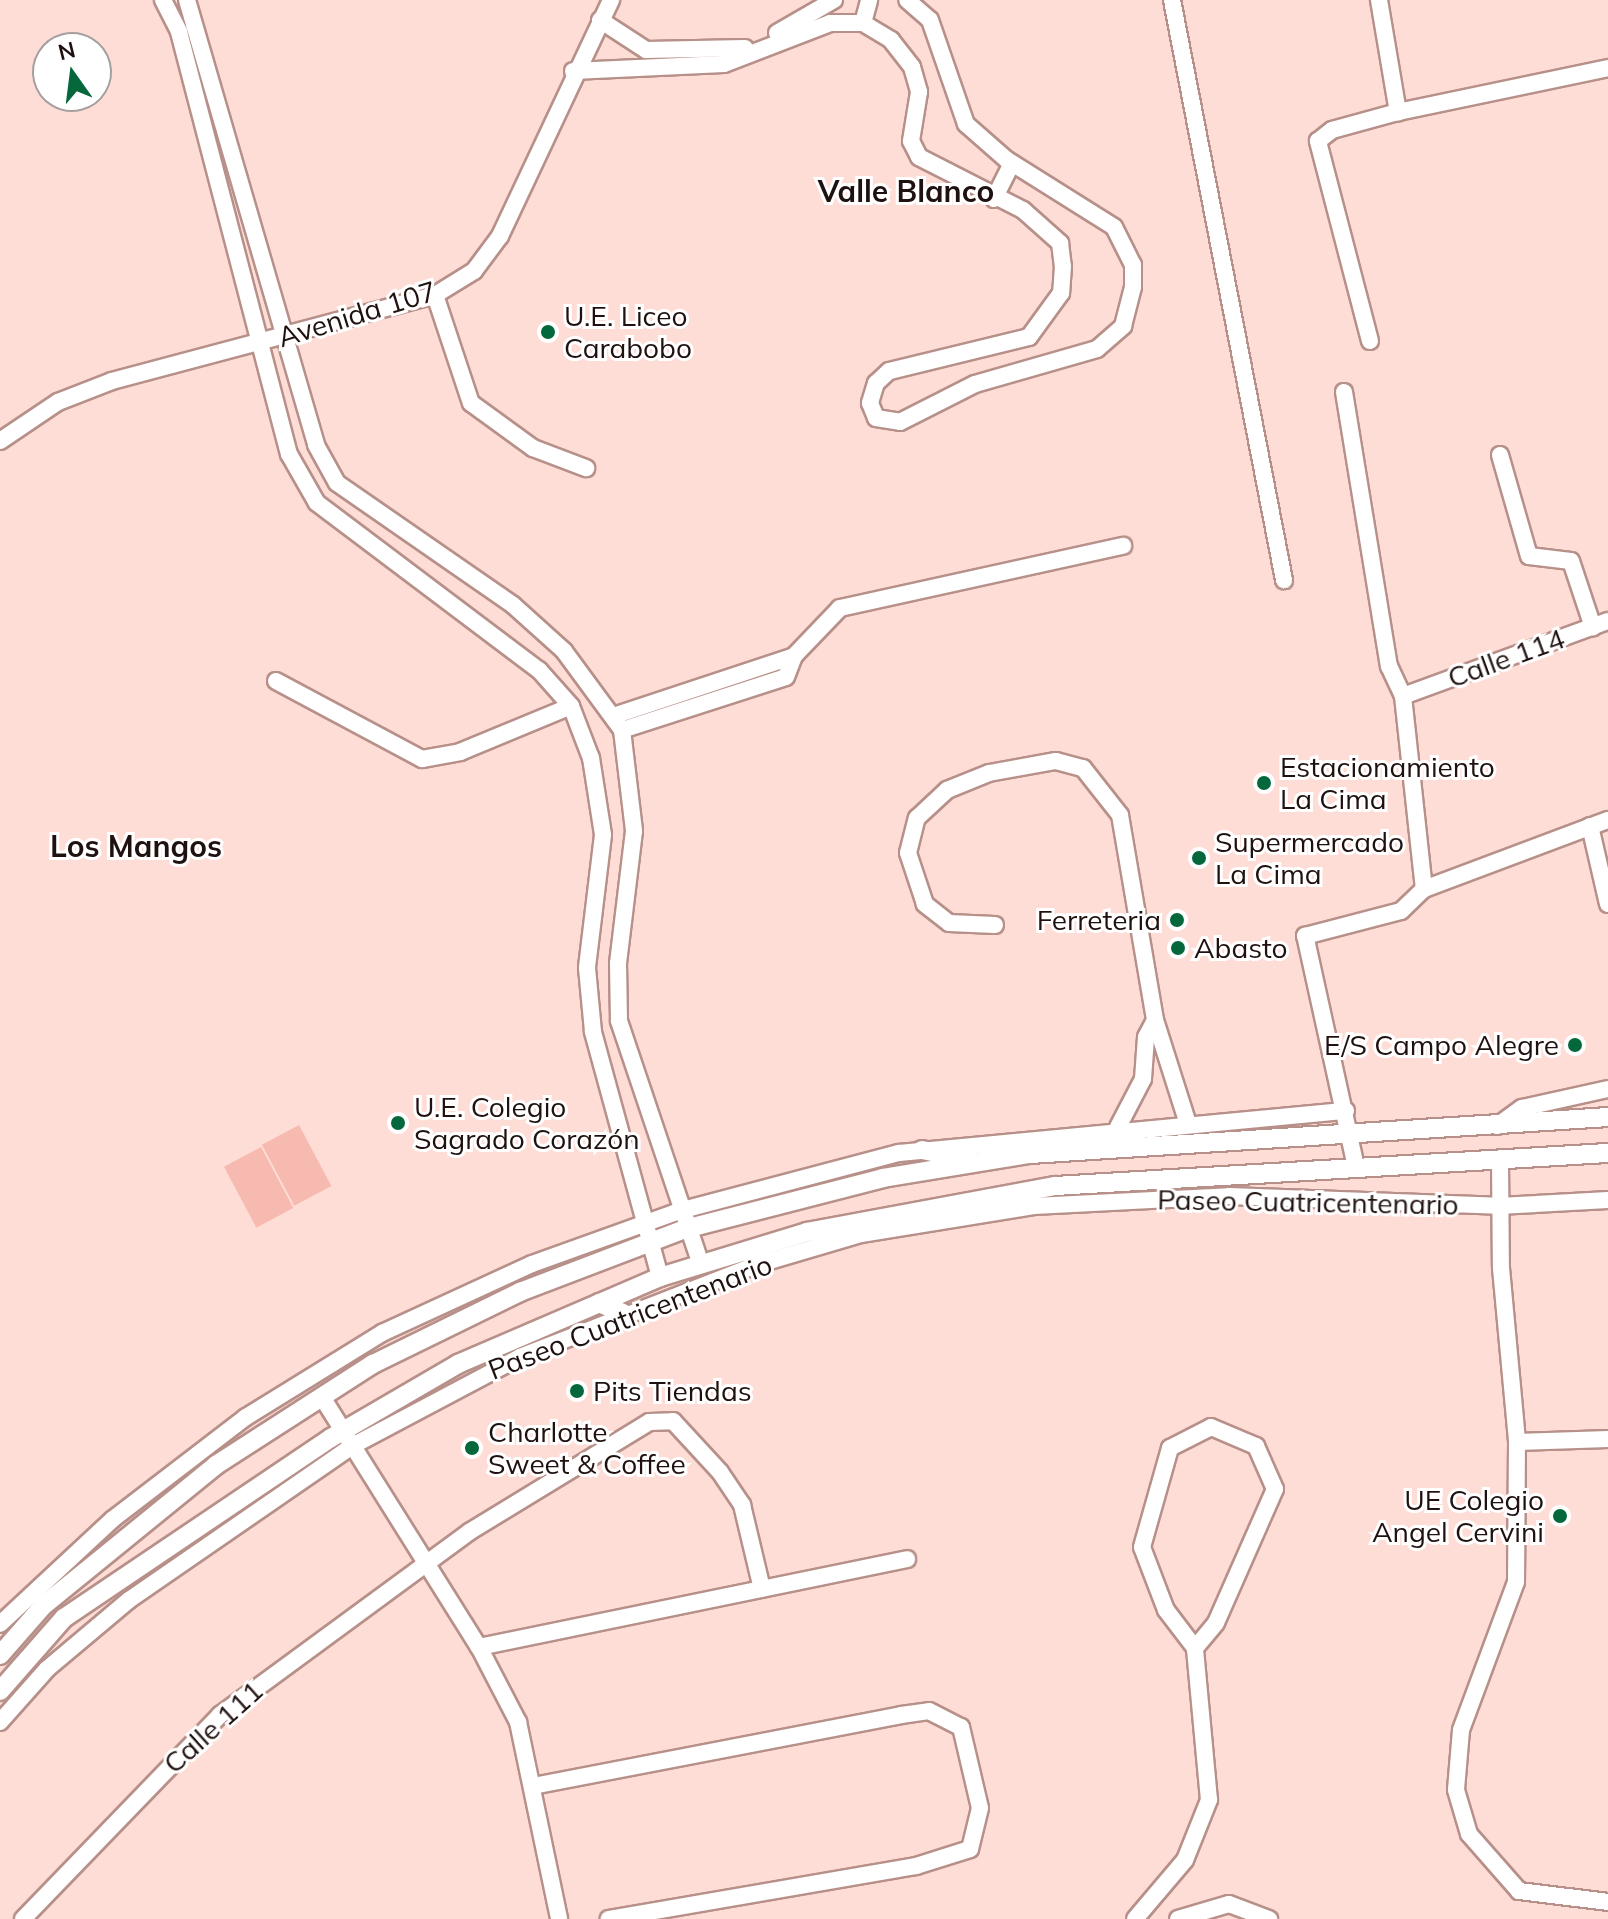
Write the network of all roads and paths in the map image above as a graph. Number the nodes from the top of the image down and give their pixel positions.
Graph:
1 (163, 0) edge
2 (187, 0) edge
3 (611, 0) edge
4 (834, 0) edge
5 (869, 0) edge
6 (907, 0) edge
7 (1172, 0) edge
8 (1379, 0) edge
9 (600, 20) junction
10 (863, 23) junction
11 (642, 49) junction
12 (1608, 68) edge
13 (637, 69) junction
14 (573, 71) junction
15 (1398, 112) junction
16 (1012, 163) junction
17 (994, 199) junction
18 (435, 295) junction
19 (290, 337) junction
20 (1370, 341) dead end
21 (261, 343) junction
22 (1344, 392) dead end
23 (0, 441) edge
24 (1500, 455) dead end
25 (586, 468) dead end
26 (1123, 546) dead end
27 (1284, 580) dead end
28 (1600, 624) edge
29 (276, 681) dead end
30 (1403, 696) junction
31 (571, 706) junction
32 (617, 723) junction
33 (1608, 820) edge
34 (1590, 826) junction
35 (1424, 889) junction
36 (1608, 904) edge
37 (995, 925) dead end
38 (1155, 1020) junction
39 (1608, 1089) edge
40 (1346, 1111) junction
41 (1608, 1117) edge
42 (1187, 1121) junction
43 (1118, 1127) junction
44 (1493, 1129) junction
45 (1352, 1136) junction
46 (922, 1150) junction
47 (1608, 1153) edge
48 (978, 1161) junction
49 (1500, 1162) junction
50 (1356, 1167) junction
51 (1608, 1200) edge
52 (947, 1203) junction
53 (1498, 1206) junction
54 (972, 1211) junction
55 (682, 1220) junction
56 (641, 1223) junction
57 (647, 1243) junction
58 (756, 1256) junction
59 (701, 1265) junction
60 (660, 1277) junction
61 (599, 1303) junction
62 (623, 1313) junction
63 (322, 1397) junction
64 (349, 1438) junction
65 (1608, 1439) edge
66 (1517, 1442) junction
67 (907, 1559) dead end
68 (428, 1565) junction
69 (762, 1589) junction
70 (0, 1624) edge
71 (479, 1647) junction
72 (1195, 1648) junction
73 (0, 1655) edge
74 (0, 1691) edge
75 (0, 1722) edge
76 (533, 1786) junction
77 (1608, 1902) edge
78 (23, 1919) edge
79 (559, 1919) edge
80 (609, 1919) edge
81 (1135, 1919) edge
82 (1178, 1919) edge
83 (1269, 1919) edge

1 - 21 street
2 - 19 street
3 - 9 street, Avenida 107
4 - 11 street
5 - 10 street
6 - 16 street
7 - 27 street
8 - 15 street
9 - 11 street
9 - 14 street, Avenida 107
10 - 13 street
10 - 17 street
11 - 13 street
12 - 15 street
13 - 14 street
14 - 18 street, Avenida 107
15 - 20 street
16 - 17 street
16 - 17 street
18 - 19 street, Avenida 107
18 - 25 street
19 - 21 street, Avenida 107
19 - 32 street
21 - 23 street, Avenida 107
21 - 31 street
22 - 30 street
24 - 28 street
26 - 32 street
28 - 30 street, Calle 114
29 - 31 street
30 - 35 street
31 - 56 street
32 - 55 street
33 - 34 street
34 - 35 street
34 - 36 street
35 - 40 street
37 - 38 street
38 - 42 street
38 - 43 street
39 - 44 street
40 - 42 street, Paseo Cuatricentenario
40 - 45 street
41 - 44 street, Paseo Cuatricentenario
42 - 43 street, Paseo Cuatricentenario
43 - 46 street, Paseo Cuatricentenario
44 - 45 street, Paseo Cuatricentenario
45 - 48 street, Paseo Cuatricentenario
45 - 50 street
46 - 48 street
46 - 55 street, Paseo Cuatricentenario
47 - 49 street, Paseo Cuatricentenario
48 - 55 street, Paseo Cuatricentenario
49 - 50 street, Paseo Cuatricentenario
49 - 53 street
50 - 52 street, Paseo Cuatricentenario
51 - 53 street, Paseo Cuatricentenario
52 - 54 street
52 - 58 street, Paseo Cuatricentenario
53 - 54 street, Paseo Cuatricentenario
53 - 66 street
54 - 58 street, Paseo Cuatricentenario
55 - 56 street, Paseo Cuatricentenario
55 - 57 street, Paseo Cuatricentenario
55 - 59 street
56 - 57 street
56 - 70 street, Paseo Cuatricentenario
57 - 60 street
57 - 63 street, Paseo Cuatricentenario
58 - 59 street, Paseo Cuatricentenario
58 - 62 street, Paseo Cuatricentenario
59 - 60 street, Paseo Cuatricentenario
60 - 61 street, Paseo Cuatricentenario
61 - 62 street
61 - 64 street, Paseo Cuatricentenario
62 - 64 street, Paseo Cuatricentenario
63 - 64 street
63 - 73 street, Paseo Cuatricentenario
64 - 68 street
64 - 74 street, Paseo Cuatricentenario
64 - 75 street, Paseo Cuatricentenario
65 - 66 street
66 - 77 street
67 - 69 street
68 - 69 street, Calle 111
68 - 71 street
68 - 78 street, Calle 111
69 - 71 street
71 - 76 street
72 - 72 street
72 - 81 street
76 - 79 street
76 - 80 street
82 - 83 street

